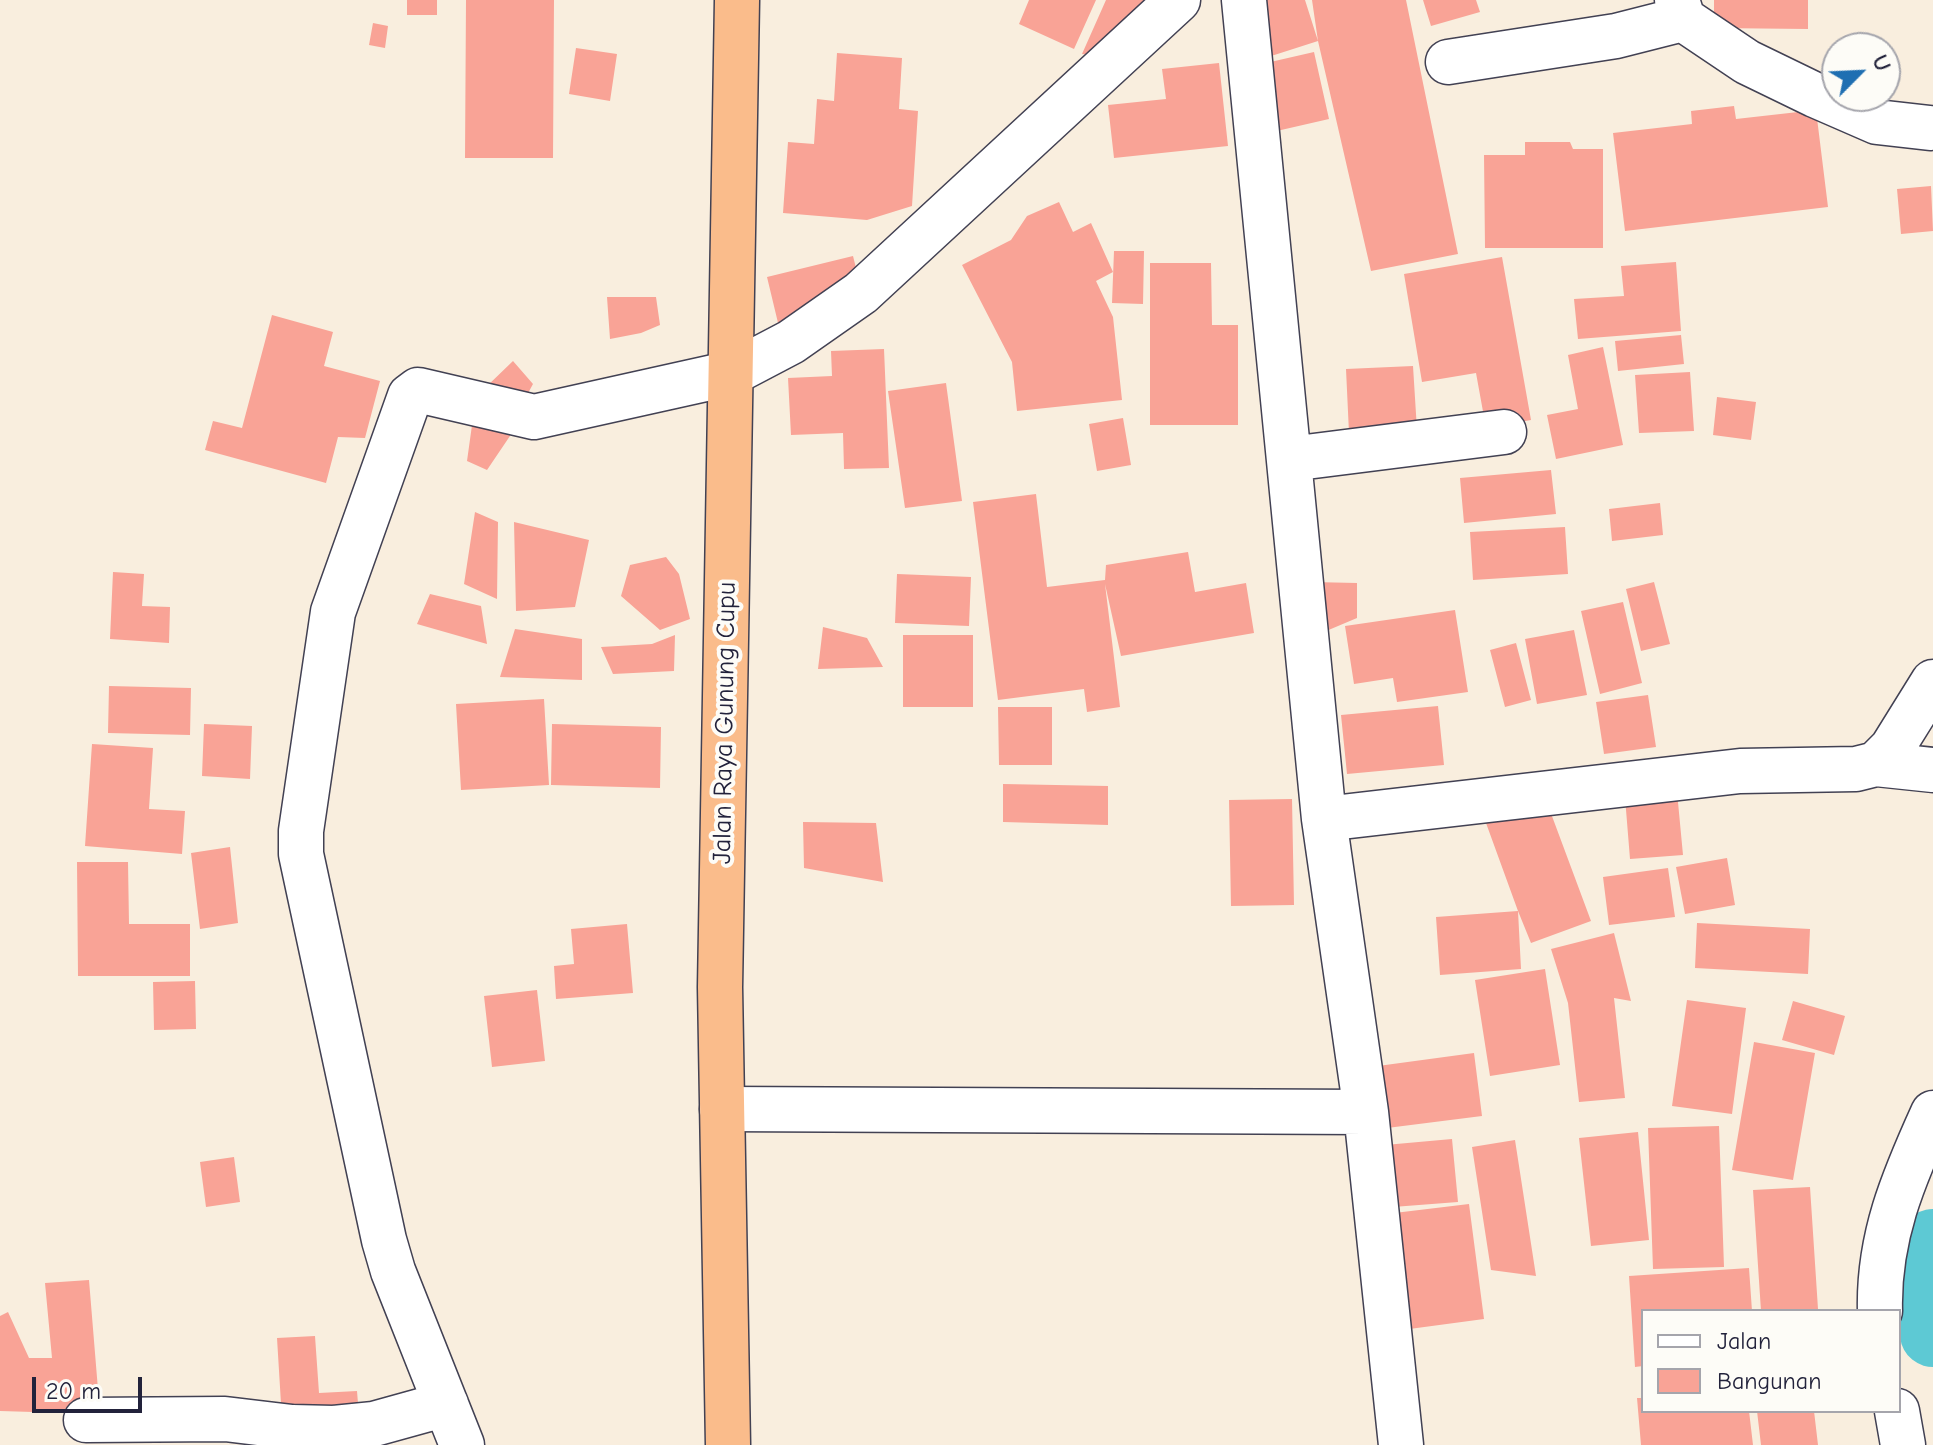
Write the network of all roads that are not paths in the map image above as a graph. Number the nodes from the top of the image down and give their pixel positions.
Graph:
1 (737, 0) edge
2 (1178, 0) edge
3 (1244, 0) edge
4 (1680, 9) edge
5 (1448, 62) dead end
6 (1930, 128) dead end
7 (732, 373) junction
8 (1504, 432) dead end
9 (1290, 459) junction
10 (1933, 682) edge
11 (1876, 764) junction
12 (1933, 770) edge
13 (1324, 819) junction
14 (722, 1109) junction
15 (1366, 1112) junction
16 (1933, 1113) edge
17 (1880, 1309) edge
18 (446, 1404) junction
19 (1897, 1413) edge
20 (86, 1420) dead end
21 (462, 1445) edge
22 (728, 1445) edge
23 (1401, 1445) edge
24 (1903, 1445) edge

1 - 7 highway, Jalan Raya Gunung Cupu
2 - 7 street
3 - 9 street
4 - 5 street
4 - 6 street
7 - 14 highway, Jalan Raya Gunung Cupu
7 - 18 street
8 - 9 street
9 - 13 street
10 - 11 street
11 - 12 street
11 - 13 street
13 - 15 street
14 - 15 street
14 - 22 highway, Jalan Raya Gunung Cupu
15 - 23 street
16 - 17 street
18 - 20 street
18 - 21 street
19 - 24 street

